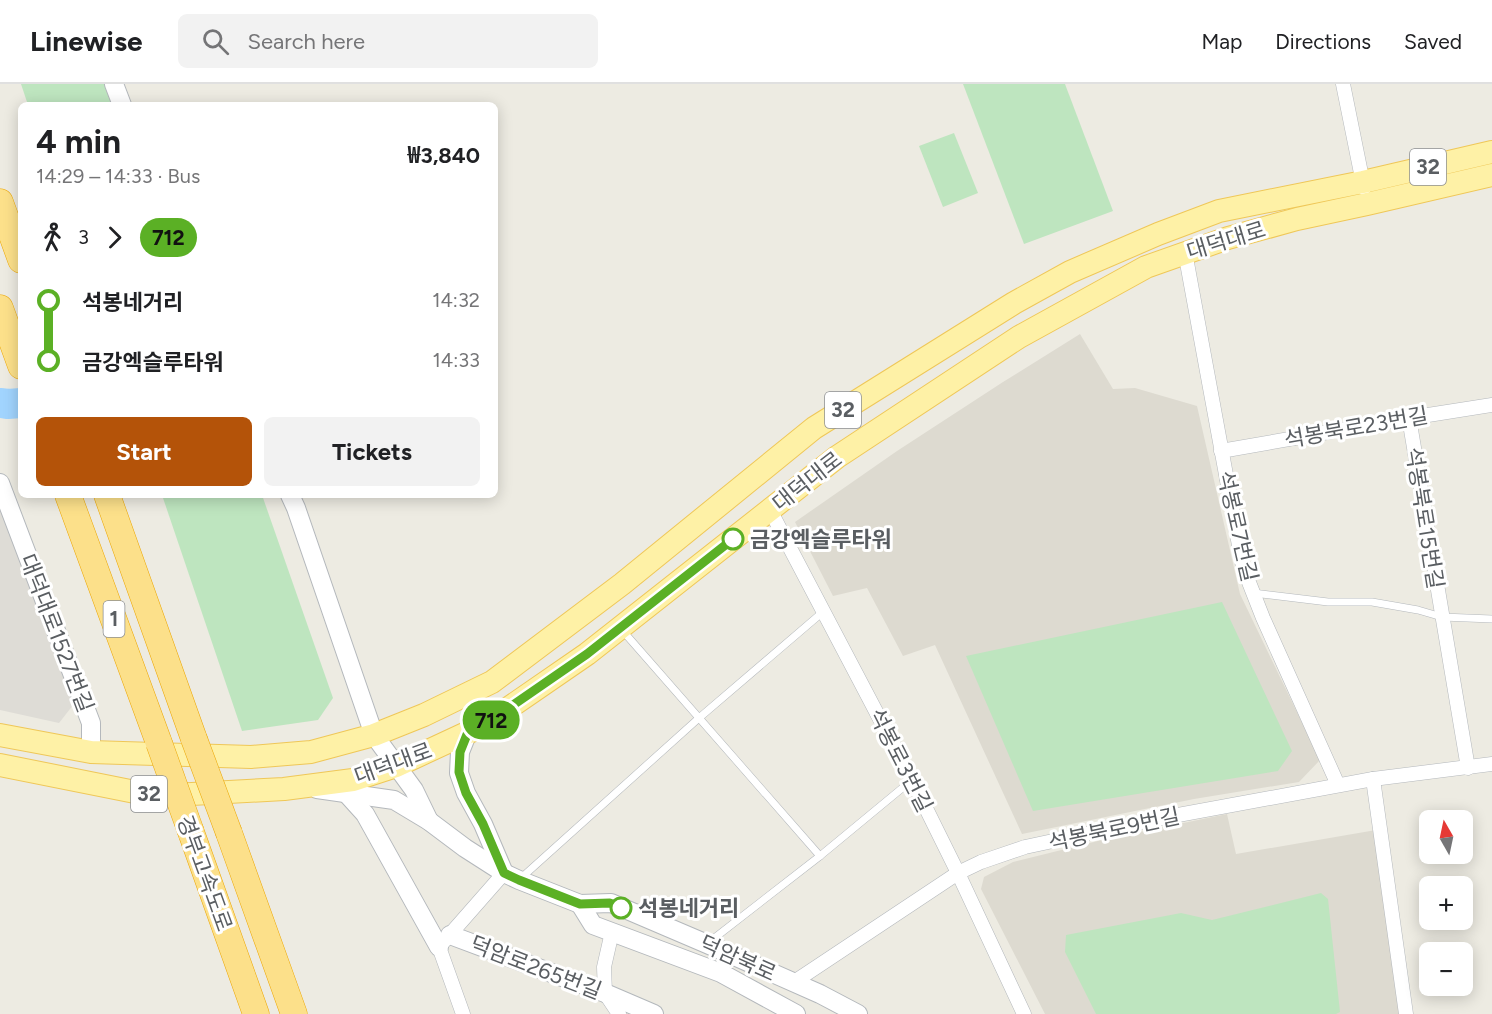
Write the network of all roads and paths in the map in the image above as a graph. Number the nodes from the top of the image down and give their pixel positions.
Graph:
1 (114, 84) edge
2 (1343, 84) edge
3 (121, 102) edge
4 (1492, 152) edge
5 (1492, 175) edge
6 (1365, 193) junction
7 (0, 202) edge
8 (18, 252) edge
9 (1185, 252) junction
10 (0, 308) edge
11 (18, 358) edge
12 (1492, 405) edge
13 (1409, 418) junction
14 (1221, 451) junction
15 (0, 483) edge
16 (69, 498) edge
17 (108, 498) edge
18 (292, 498) edge
19 (770, 510) junction
20 (1253, 594) junction
21 (824, 610) junction
22 (1442, 617) junction
23 (1492, 619) edge
24 (620, 628) junction
25 (699, 718) junction
26 (468, 732) junction
27 (0, 735) edge
28 (374, 735) junction
29 (91, 752) junction
30 (1492, 764) edge
31 (0, 765) edge
32 (396, 766) junction
33 (1468, 768) junction
34 (1373, 779) junction
35 (912, 780) junction
36 (1338, 785) junction
37 (301, 787) junction
38 (346, 794) junction
39 (429, 821) junction
40 (820, 856) junction
41 (958, 873) junction
42 (511, 876) junction
43 (580, 904) junction
44 (612, 932) junction
45 (445, 941) junction
46 (707, 944) junction
47 (794, 982) junction
48 (605, 993) junction
49 (256, 1014) edge
50 (294, 1014) edge
51 (463, 1014) edge
52 (619, 1014) edge
53 (654, 1014) edge
54 (795, 1014) edge
55 (858, 1014) edge
56 (1024, 1014) edge
57 (1406, 1014) edge

1 - 3 street
2 - 6 street
4 - 6 main road, 대덕대로 / 32
5 - 6 main road, 대덕대로 / 32
6 - 9 main road, 대덕대로 / 32
6 - 28 main road, 대덕대로 / 32
7 - 8 highway
9 - 14 street, 석봉로7번길
9 - 19 main road, 대덕대로 / 32
10 - 11 highway
12 - 13 street, 석봉북로23번길
13 - 14 street, 석봉북로23번길
13 - 22 street, 석봉북로15번길
14 - 20 street, 석봉로7번길
15 - 29 street, 대덕대로1527번길
16 - 49 highway, 경부고속도로 / 1, bridge
17 - 50 highway, 경부고속도로 / 1, bridge
18 - 28 street, 덕암북로
19 - 21 street, 석봉로3번길
19 - 24 main road, 대덕대로 / 32
20 - 22 lane, 석봉북로15번길
20 - 36 street, 석봉로7번길
21 - 25 lane
21 - 35 street, 석봉로3번길
22 - 23 lane, 석봉북로15번길
22 - 33 street
24 - 25 lane
24 - 26 main road, 대덕대로 / 32
25 - 40 lane
25 - 42 lane
26 - 32 main road, 대덕대로 / 32
26 - 42 street
27 - 29 main road, 대덕대로 / 32
28 - 29 main road, 대덕대로 / 32
28 - 32 street, 덕암북로
30 - 33 street, 석봉북로9번길
31 - 37 main road, 대덕대로 / 32
32 - 37 main road, 대덕대로 / 32
32 - 39 street, 덕암북로
33 - 34 street, 석봉북로9번길
34 - 36 street, 석봉북로9번길
34 - 57 street
35 - 40 lane
35 - 41 street, 석봉로3번길
36 - 41 street, 석봉북로9번길
37 - 38 street
38 - 39 street
38 - 45 street, 덕암로265번길
39 - 42 street, 덕암북로
40 - 46 lane
41 - 47 street, 석봉북로9번길
41 - 56 street, 석봉로3번길
42 - 43 street, 덕암북로
42 - 45 street
43 - 44 street, 덕암북로
43 - 46 street, 덕암북로
44 - 48 street
44 - 54 street, 덕암북로
45 - 48 street, 덕암로265번길
45 - 51 street
46 - 47 street, 덕암북로
47 - 55 street, 덕암북로
48 - 52 street
48 - 53 street, 덕암로265번길

